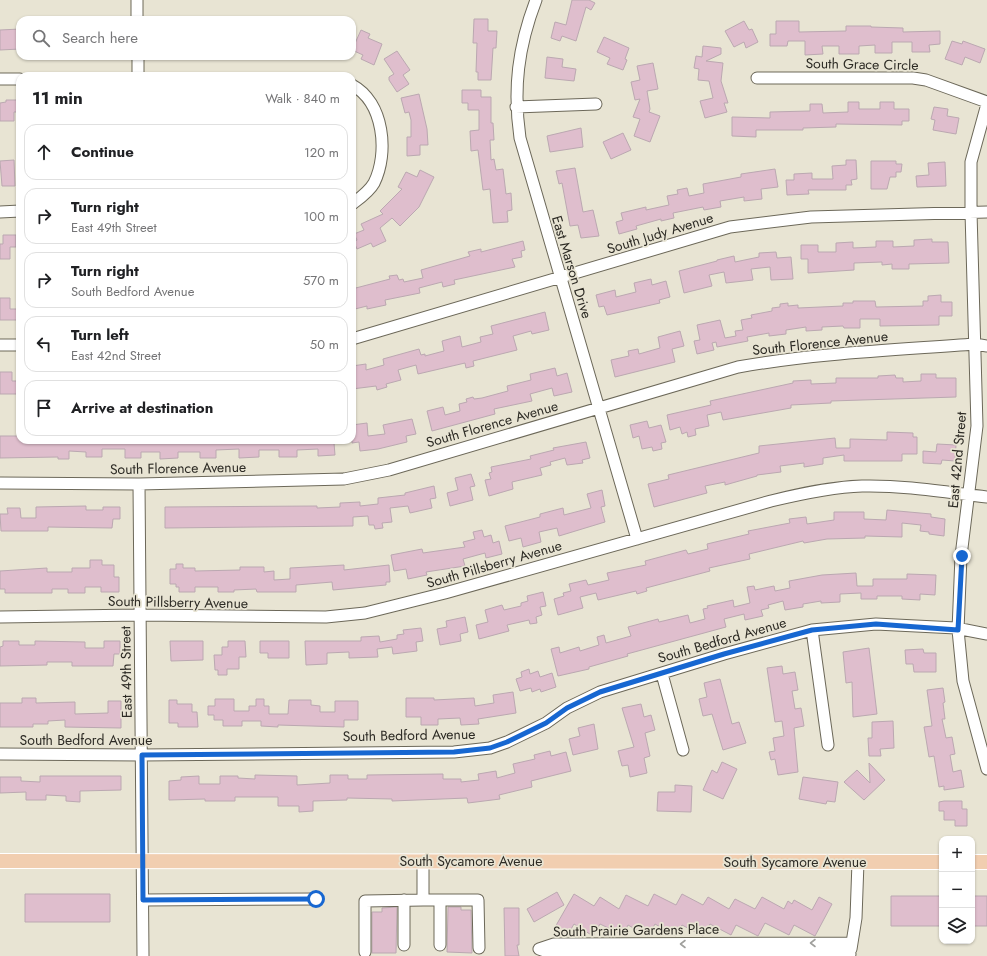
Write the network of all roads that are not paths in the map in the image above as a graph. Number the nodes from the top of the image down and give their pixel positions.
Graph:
1 (137, 0) edge
2 (536, 0) edge
3 (137, 16) edge
4 (138, 60) edge
5 (138, 72) edge
6 (757, 78) dead end
7 (0, 79) edge
8 (16, 79) edge
9 (356, 88) edge
10 (987, 103) edge
11 (596, 104) dead end
12 (516, 107) junction
13 (356, 201) edge
14 (16, 211) edge
15 (0, 212) edge
16 (971, 212) junction
17 (987, 212) edge
18 (561, 279) junction
19 (356, 339) edge
20 (975, 344) junction
21 (0, 345) edge
22 (16, 345) edge
23 (987, 346) edge
24 (599, 409) junction
25 (0, 483) edge
26 (139, 484) junction
27 (970, 495) junction
28 (987, 497) edge
29 (637, 539) junction
30 (140, 615) junction
31 (0, 617) edge
32 (812, 630) junction
33 (958, 630) junction
34 (987, 634) edge
35 (662, 674) junction
36 (828, 745) dead end
37 (683, 750) dead end
38 (0, 754) edge
39 (142, 755) junction
40 (987, 768) edge
41 (0, 861) edge
42 (143, 861) junction
43 (423, 861) junction
44 (858, 862) junction
45 (939, 862) edge
46 (975, 862) edge
47 (987, 862) edge
48 (316, 899) dead end
49 (143, 900) junction
50 (404, 900) junction
51 (423, 900) junction
52 (440, 900) junction
53 (404, 945) dead end
54 (440, 945) dead end
55 (479, 948) dead end
56 (850, 951) edge
57 (365, 952) dead end
58 (143, 956) edge

1 - 3 street
2 - 12 street, East Marson Drive
4 - 5 street
6 - 10 street, South Grace Circle
7 - 8 street
9 - 13 street
10 - 16 street, East 42nd Street
11 - 12 street
12 - 18 street, East Marson Drive
14 - 15 street
16 - 17 street, South Judy Avenue
16 - 18 street, South Judy Avenue
16 - 20 street, East 42nd Street
18 - 19 street, South Judy Avenue
18 - 24 street, East Marson Drive
20 - 23 street, South Florence Avenue
20 - 24 street, South Florence Avenue
20 - 27 street, East 42nd Street
21 - 22 street
24 - 26 street, South Florence Avenue
24 - 29 street, East Marson Drive
25 - 26 street, South Florence Avenue
26 - 30 street, East 49th Street
27 - 28 street, South Pillsberry Avenue
27 - 29 street, South Pillsberry Avenue
27 - 33 street, East 42nd Street
29 - 30 street, South Pillsberry Avenue
30 - 31 street, South Pillsberry Avenue
30 - 39 street, East 49th Street
32 - 33 street, South Bedford Avenue
32 - 35 street, South Bedford Avenue
32 - 36 street
33 - 34 street, South Bedford Avenue
33 - 40 street, East 42nd Street
35 - 37 street
35 - 39 street, South Bedford Avenue
38 - 39 street, South Bedford Avenue
39 - 42 street, East 49th Street
41 - 42 main road, South Sycamore Avenue
42 - 43 main road, South Sycamore Avenue
42 - 49 street, East 49th Street
43 - 44 main road, South Sycamore Avenue
43 - 51 street
44 - 45 main road, South Sycamore Avenue
44 - 56 street
46 - 47 main road
48 - 49 street
49 - 58 street, East 49th Street
50 - 51 street
50 - 53 street
50 - 57 street
51 - 52 street
52 - 54 street
52 - 55 street
56 -> 56 street, South Prairie Gardens Place

